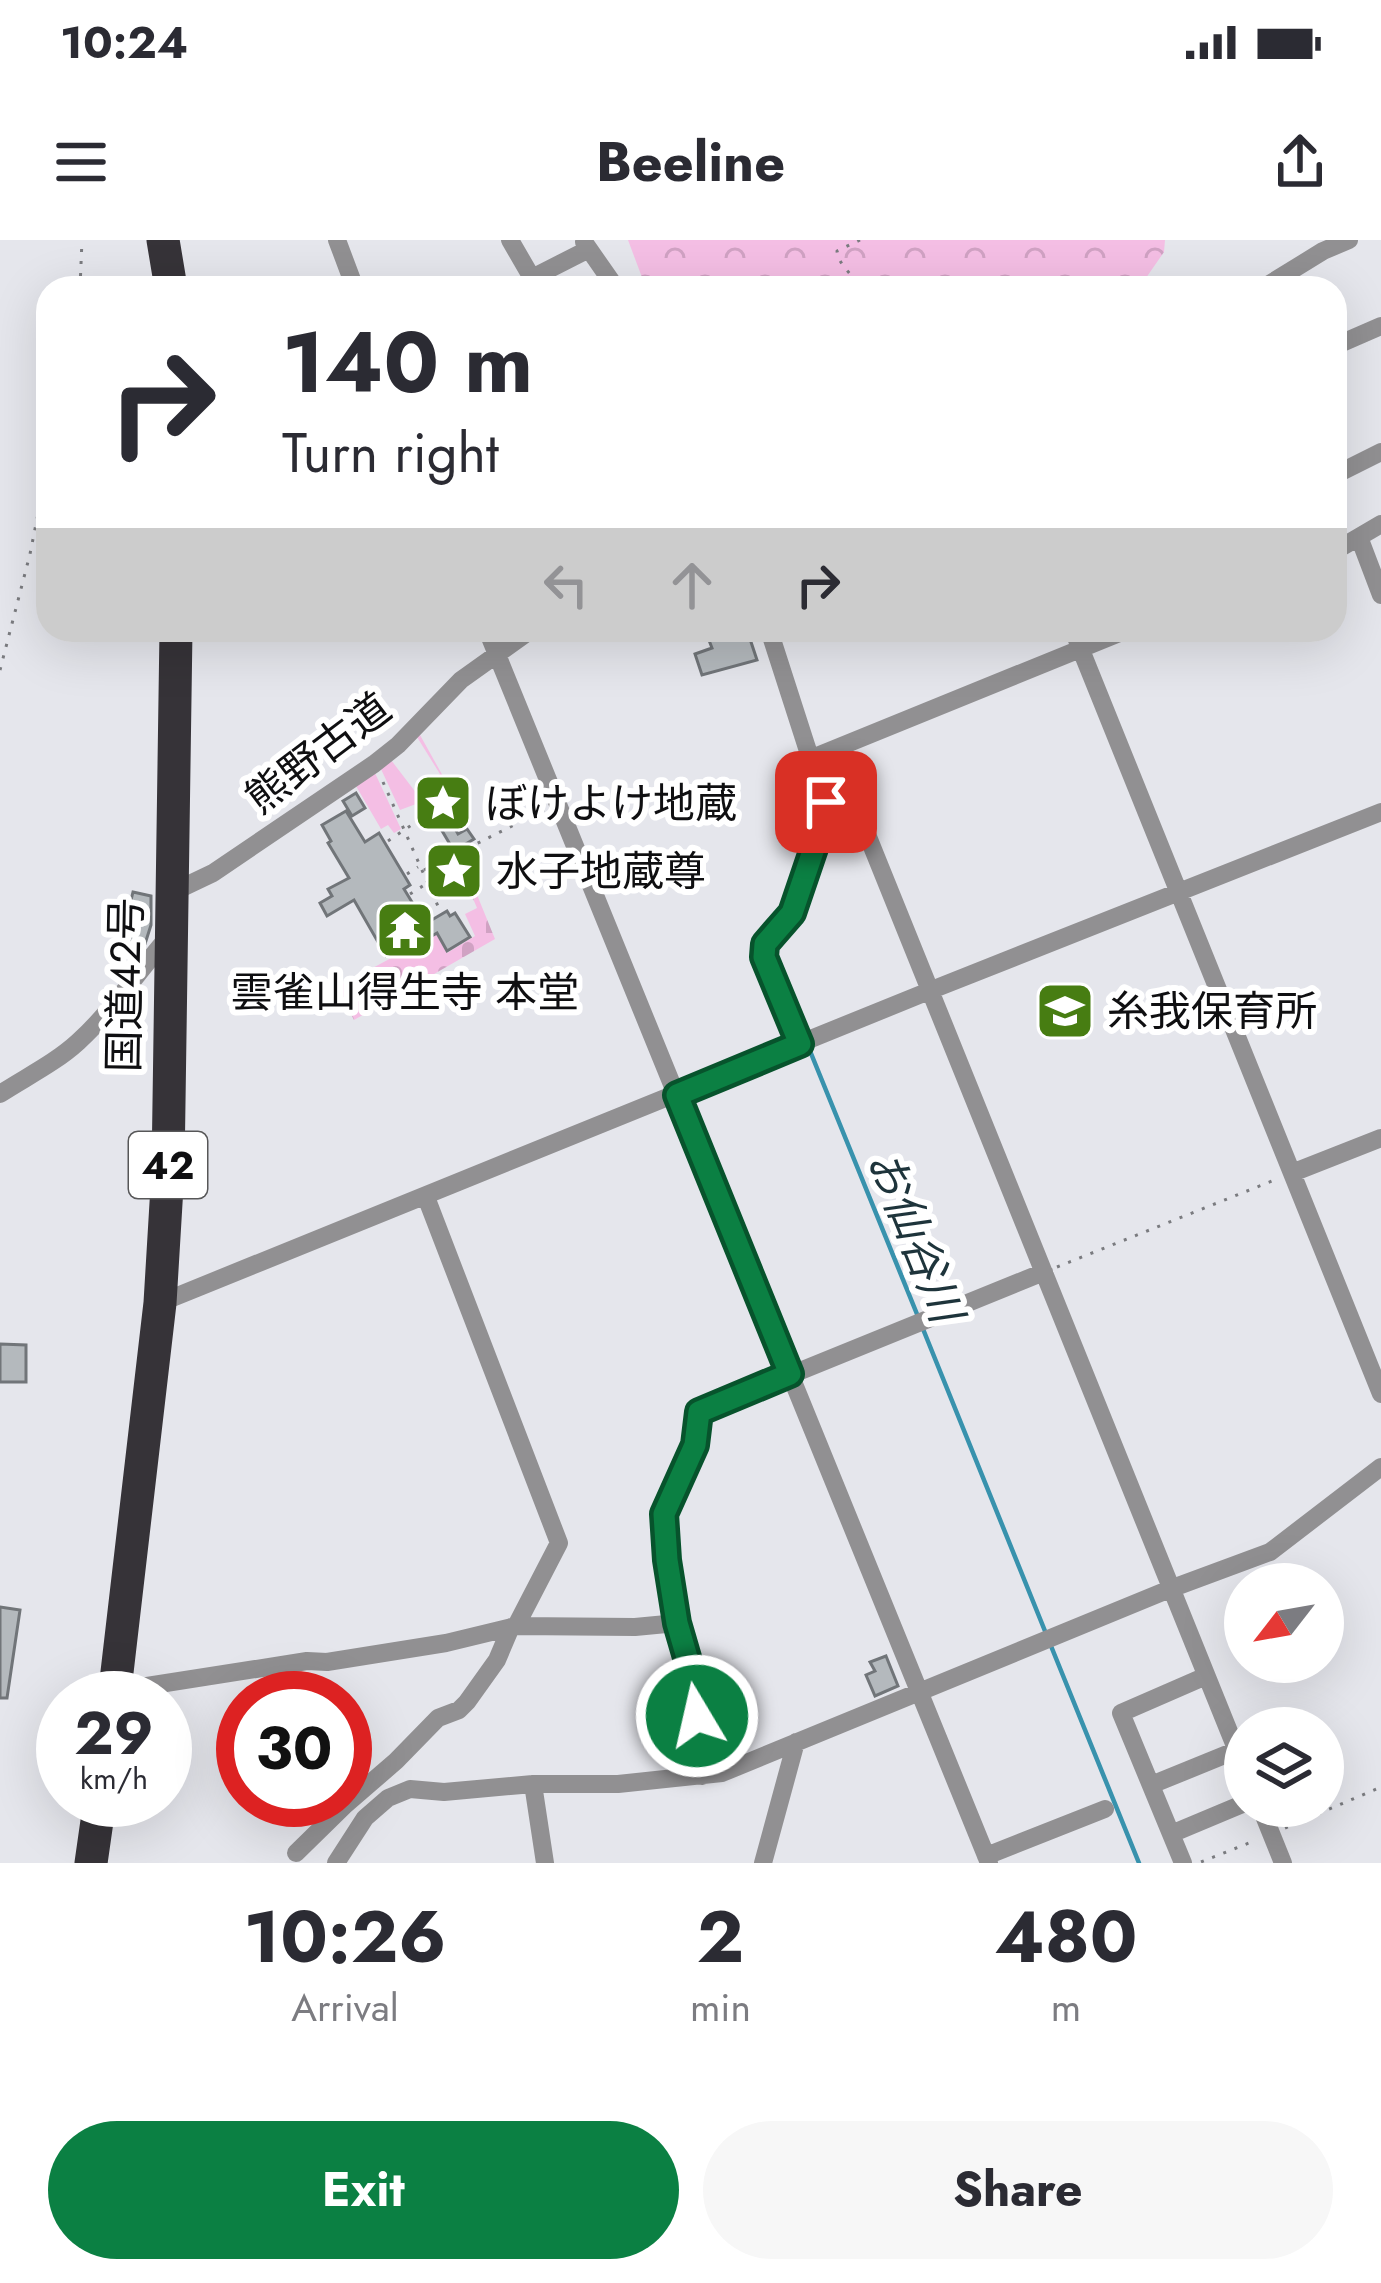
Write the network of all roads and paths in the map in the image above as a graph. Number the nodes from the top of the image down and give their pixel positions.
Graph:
1 (82, 240) edge
2 (163, 240) edge
3 (337, 240) edge
4 (510, 240) edge
5 (860, 240) edge
6 (1349, 240) edge
7 (586, 245) edge
8 (80, 276) edge
9 (169, 276) edge
10 (350, 276) edge
11 (531, 276) edge
12 (535, 276) edge
13 (608, 276) edge
14 (854, 276) edge
15 (1287, 276) edge
16 (1381, 326) edge
17 (1347, 341) edge
18 (1381, 452) edge
19 (1347, 469) edge
20 (36, 524) edge
21 (1381, 524) edge
22 (1359, 537) junction
23 (1347, 544) edge
24 (1381, 595) edge
25 (176, 642) edge
26 (492, 642) edge
27 (514, 642) edge
28 (773, 642) edge
29 (1071, 642) edge
30 (1079, 642) edge
31 (496, 654) junction
32 (0, 670) edge
33 (812, 758) junction
34 (377, 770) dead end
35 (422, 788) dead end
36 (558, 803) junction
37 (439, 806) dead end
38 (827, 810) junction
39 (1381, 812) edge
40 (422, 815) junction
41 (404, 830) junction
42 (388, 841) dead end
43 (421, 868) junction
44 (406, 874) dead end
45 (428, 883) junction
46 (171, 893) junction
47 (1179, 893) junction
48 (410, 894) dead end
49 (429, 914) dead end
50 (170, 934) junction
51 (929, 991) junction
52 (800, 1044) junction
53 (0, 1094) edge
54 (677, 1095) junction
55 (1381, 1138) edge
56 (1292, 1173) junction
57 (425, 1197) junction
58 (1044, 1272) junction
59 (160, 1304) junction
60 (790, 1374) junction
61 (1381, 1394) edge
62 (1381, 1467) edge
63 (1170, 1589) junction
64 (677, 1623) junction
65 (513, 1627) junction
66 (118, 1671) edge
67 (1206, 1676) junction
68 (192, 1681) edge
69 (920, 1691) junction
70 (1224, 1719) edge
71 (796, 1742) junction
72 (1224, 1755) edge
73 (702, 1776) junction
74 (372, 1779) edge
75 (533, 1784) junction
76 (1150, 1785) junction
77 (1381, 1787) edge
78 (1105, 1809) dead end
79 (1224, 1812) edge
80 (96, 1827) edge
81 (319, 1827) edge
82 (1268, 1827) edge
83 (358, 1828) joint
84 (1171, 1834) junction
85 (1271, 1834) junction
86 (296, 1853) dead end
87 (988, 1860) edge
88 (91, 1863) edge
89 (336, 1863) edge
90 (545, 1863) edge
91 (763, 1863) edge
92 (1183, 1863) edge
93 (1200, 1863) edge
94 (1283, 1863) edge

1 - 8 path
2 - 9 highway
3 - 10 street
4 - 11 street
5 - 14 path
6 - 15 street
7 - 12 street
7 - 13 street
16 - 17 street
18 - 19 street
20 - 32 path
21 - 22 street
22 - 23 street
22 - 24 street
25 - 46 highway, 国道42号 / 42
26 - 31 street
27 - 31 street, 熊野古道
28 - 33 street
29 - 33 street
30 - 47 street
31 - 36 street
31 - 46 street, 熊野古道
33 - 38 street
34 - 41 path
35 - 40 path
36 - 43 path
36 - 54 street
37 - 40 path
38 - 51 street
38 - 52 street
39 - 47 street
40 - 41 path
41 - 42 path
41 - 43 path
43 - 44 path
43 - 45 path
45 - 48 path
45 - 49 path
46 - 50 highway, 国道42号 / 42
47 - 51 street
47 - 56 street
50 - 53 street
50 - 59 highway, 国道42号 / 42
51 - 52 street
51 - 58 street
52 - 54 street
54 - 57 street
54 - 60 street
55 - 56 street
56 - 58 path
56 - 61 street
57 - 59 street
57 - 65 street
58 - 60 street
58 - 63 street
59 - 66 highway, 国道42号 / 42
60 - 64 street
60 - 69 street
62 - 63 street
63 - 67 street
63 - 69 street
64 - 65 street
64 - 73 street
65 - 68 street
65 - 74 street
67 - 70 street
67 - 76 street
69 - 71 street
69 - 87 street
71 - 73 street
71 - 91 street
72 - 76 street
73 - 75 street
75 - 83 street
75 - 90 street
76 - 84 street
77 - 85 path
78 - 87 street
79 - 84 street
80 - 88 highway
81 - 86 street
82 - 85 street
83 - 89 street
84 - 92 street
85 - 93 path
85 - 94 street

